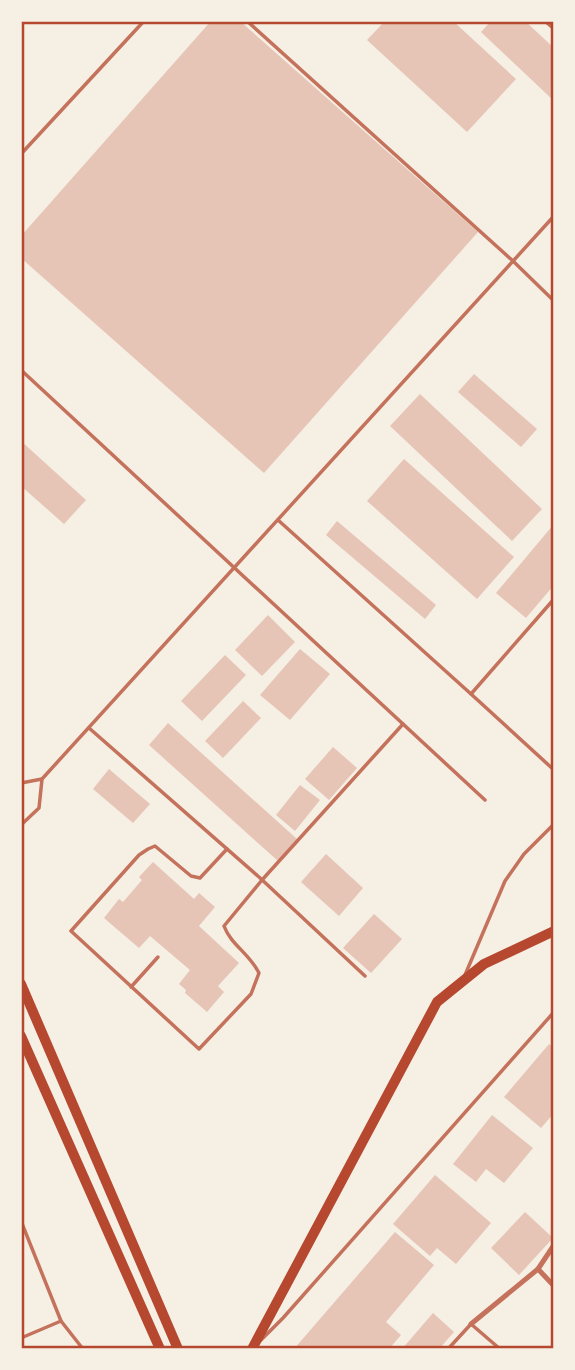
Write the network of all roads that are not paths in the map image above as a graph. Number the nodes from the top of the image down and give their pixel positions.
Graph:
1 (144, 21) edge
2 (247, 21) edge
3 (545, 21) edge
4 (554, 29) edge
5 (21, 154) edge
6 (554, 216) edge
7 (513, 261) junction
8 (554, 301) edge
9 (21, 370) edge
10 (278, 520) junction
11 (234, 568) junction
12 (554, 599) edge
13 (471, 694) junction
14 (403, 724) junction
15 (89, 728) junction
16 (554, 770) edge
17 (42, 779) junction
18 (21, 783) edge
19 (485, 800) dead end
20 (554, 824) edge
21 (21, 825) edge
22 (227, 849) junction
23 (262, 880) junction
24 (554, 932) edge
25 (158, 957) dead end
26 (365, 976) dead end
27 (463, 980) junction
28 (21, 984) edge
29 (131, 987) junction
30 (554, 1012) edge
31 (21, 1036) edge
32 (21, 1221) edge
33 (554, 1245) edge
34 (538, 1269) junction
35 (554, 1286) edge
36 (61, 1321) junction
37 (471, 1324) junction
38 (21, 1338) edge
39 (83, 1349) edge
40 (160, 1349) edge
41 (178, 1349) edge
42 (252, 1349) edge
43 (448, 1349) edge
44 (500, 1349) edge

1 - 5 lane
2 - 7 lane
3 - 4 lane
6 - 7 lane
7 - 8 lane
7 - 10 lane
9 - 11 lane
10 - 11 lane
10 - 13 lane
11 - 14 lane
11 - 15 lane
12 - 13 lane
13 - 16 lane
14 - 19 lane
14 - 23 lane
15 - 17 lane
15 - 22 lane
17 - 18 lane
17 - 21 lane
20 - 27 lane
22 - 23 lane
22 - 29 lane
23 - 26 lane
23 - 29 lane
24 - 27 main road
25 - 29 lane
27 - 42 main road
28 - 41 main road
30 - 42 lane
31 - 40 main road
32 - 36 lane
33 - 34 street
34 - 35 street
34 - 37 street
36 - 38 lane
36 - 39 lane
37 - 43 lane
37 - 44 lane

